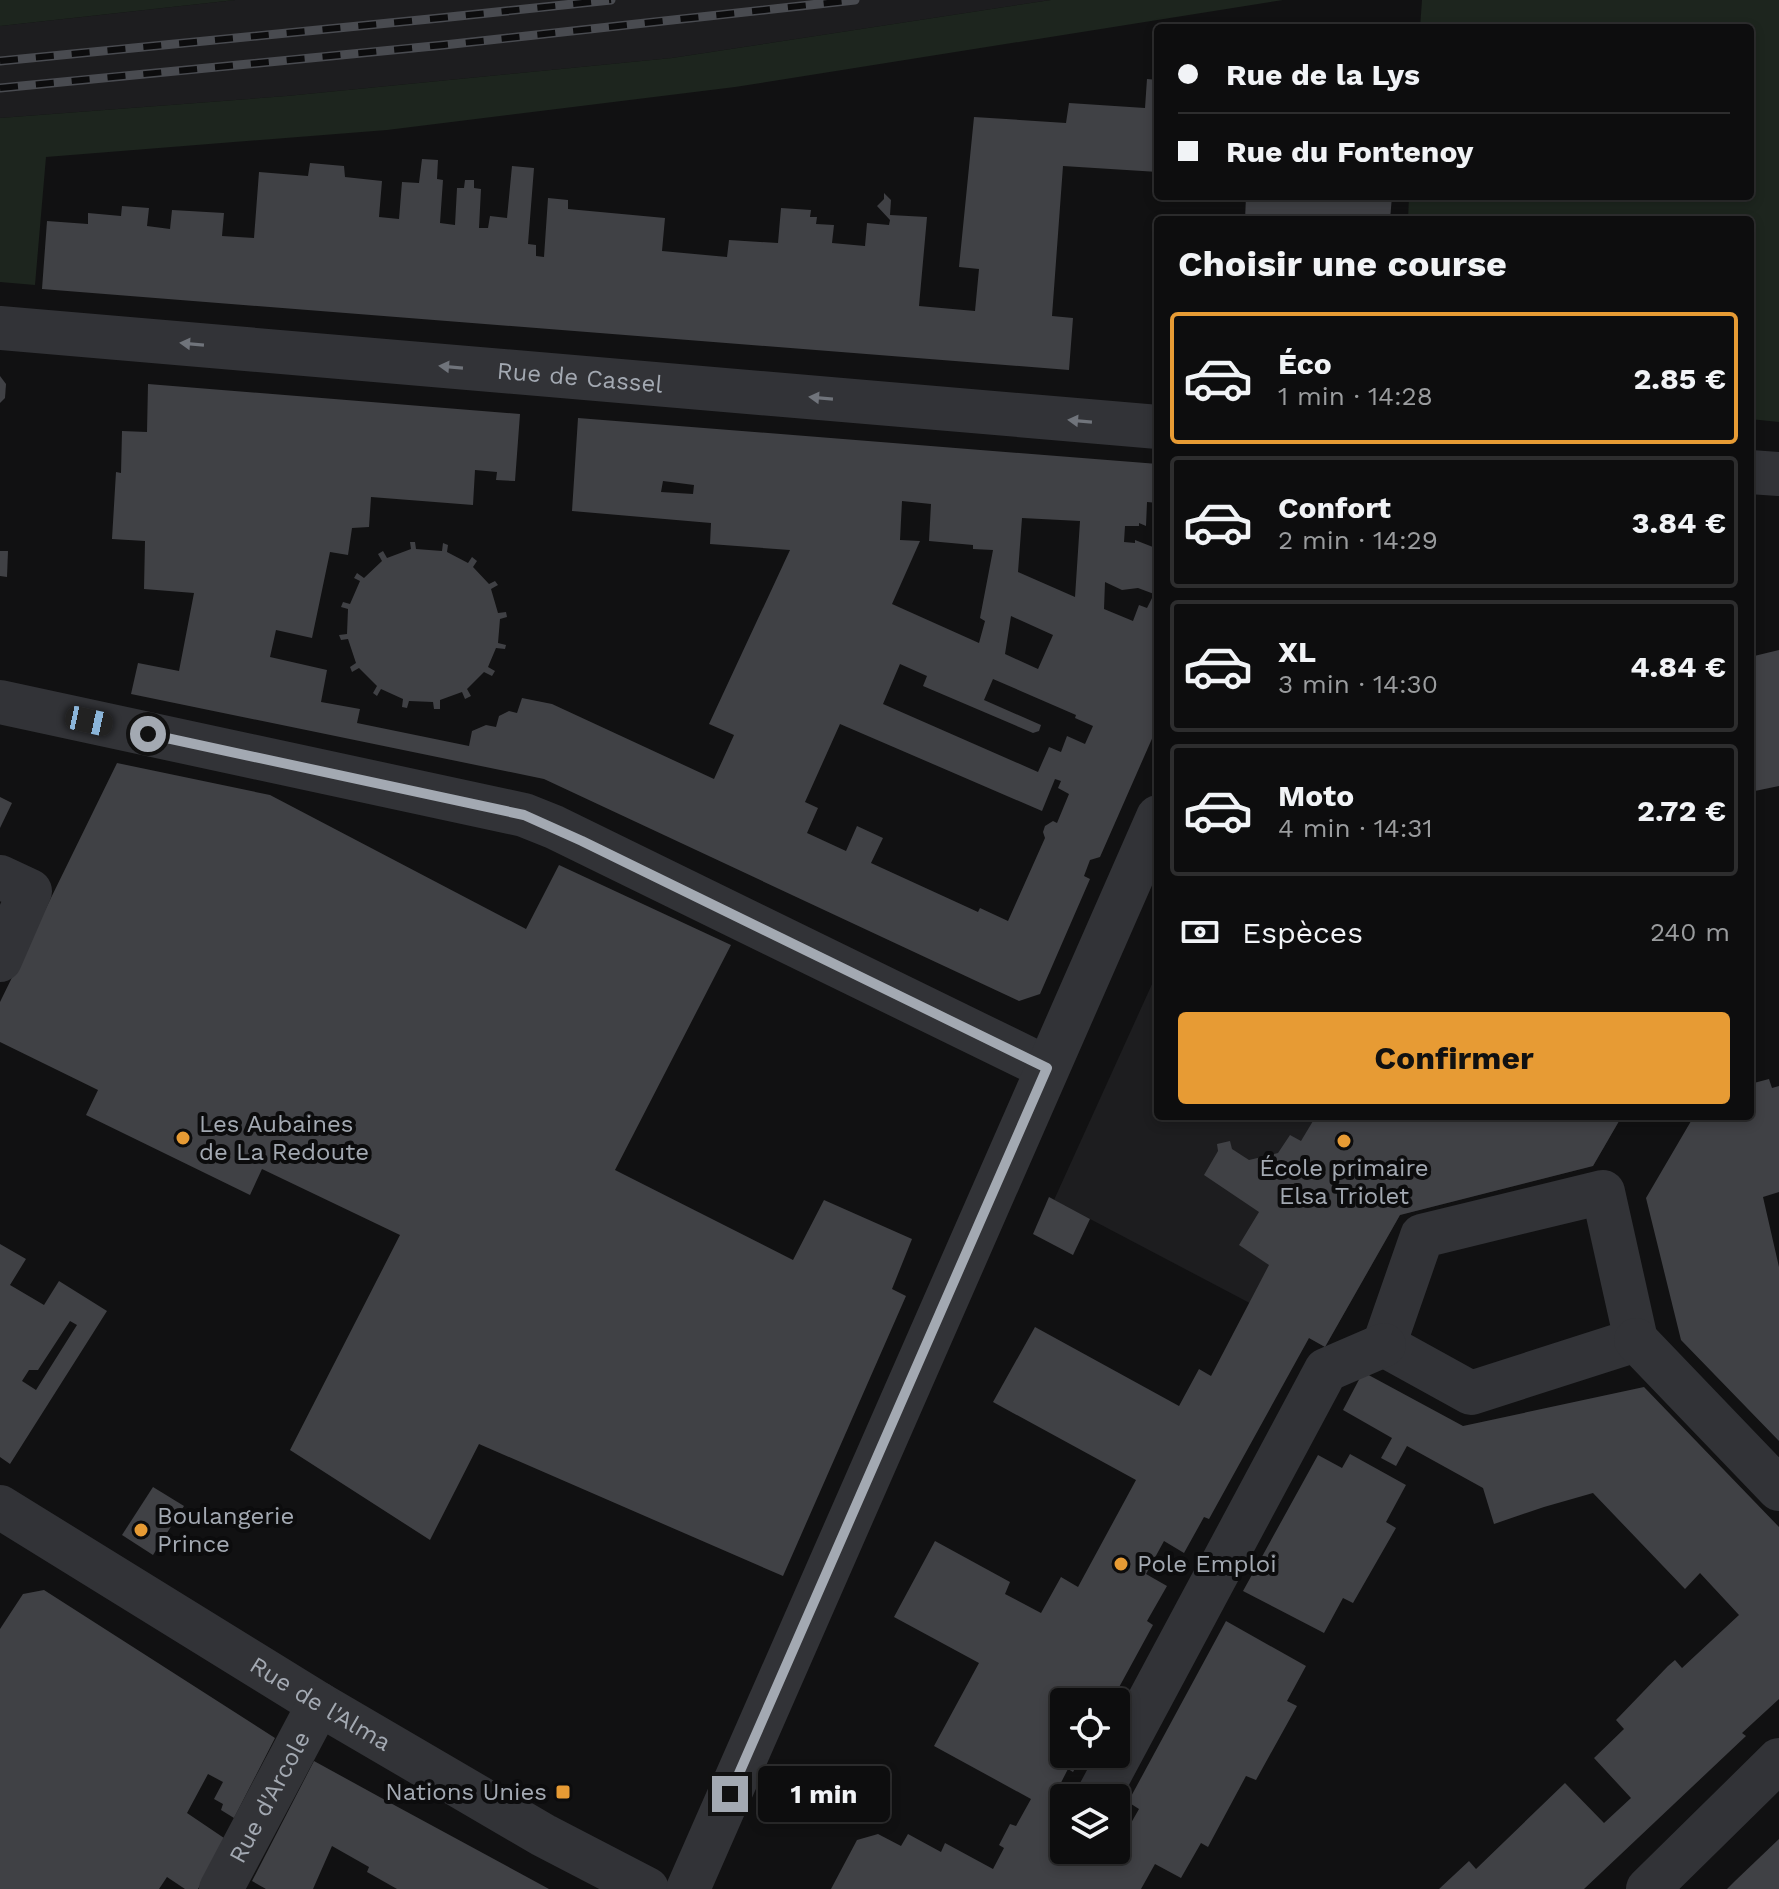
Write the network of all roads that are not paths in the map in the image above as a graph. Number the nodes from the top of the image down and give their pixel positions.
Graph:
1 (0, 328) edge
2 (1154, 427) edge
3 (1754, 472) edge
4 (1779, 474) edge
5 (0, 702) edge
6 (1154, 826) edge
7 (0, 877) edge
8 (0, 960) edge
9 (1047, 1068) junction
10 (1636, 1340) junction
11 (1384, 1345) junction
12 (1779, 1489) edge
13 (6, 1524) edge
14 (319, 1704) junction
15 (1779, 1760) edge
16 (1104, 1784) edge
17 (221, 1889) edge
18 (647, 1889) edge
19 (688, 1889) edge
20 (1648, 1889) edge

2 -> 1 street, Rue de Cassel
3 - 4 street
5 - 9 street
6 - 9 street
7 - 8 street
9 - 19 street
10 - 11 street
10 - 11 street
10 - 12 street
11 - 16 street
13 - 14 street, Rue de l'Alma
14 - 17 street, Rue d'Arcole
14 - 18 street, Rue de l'Alma
15 - 20 street

